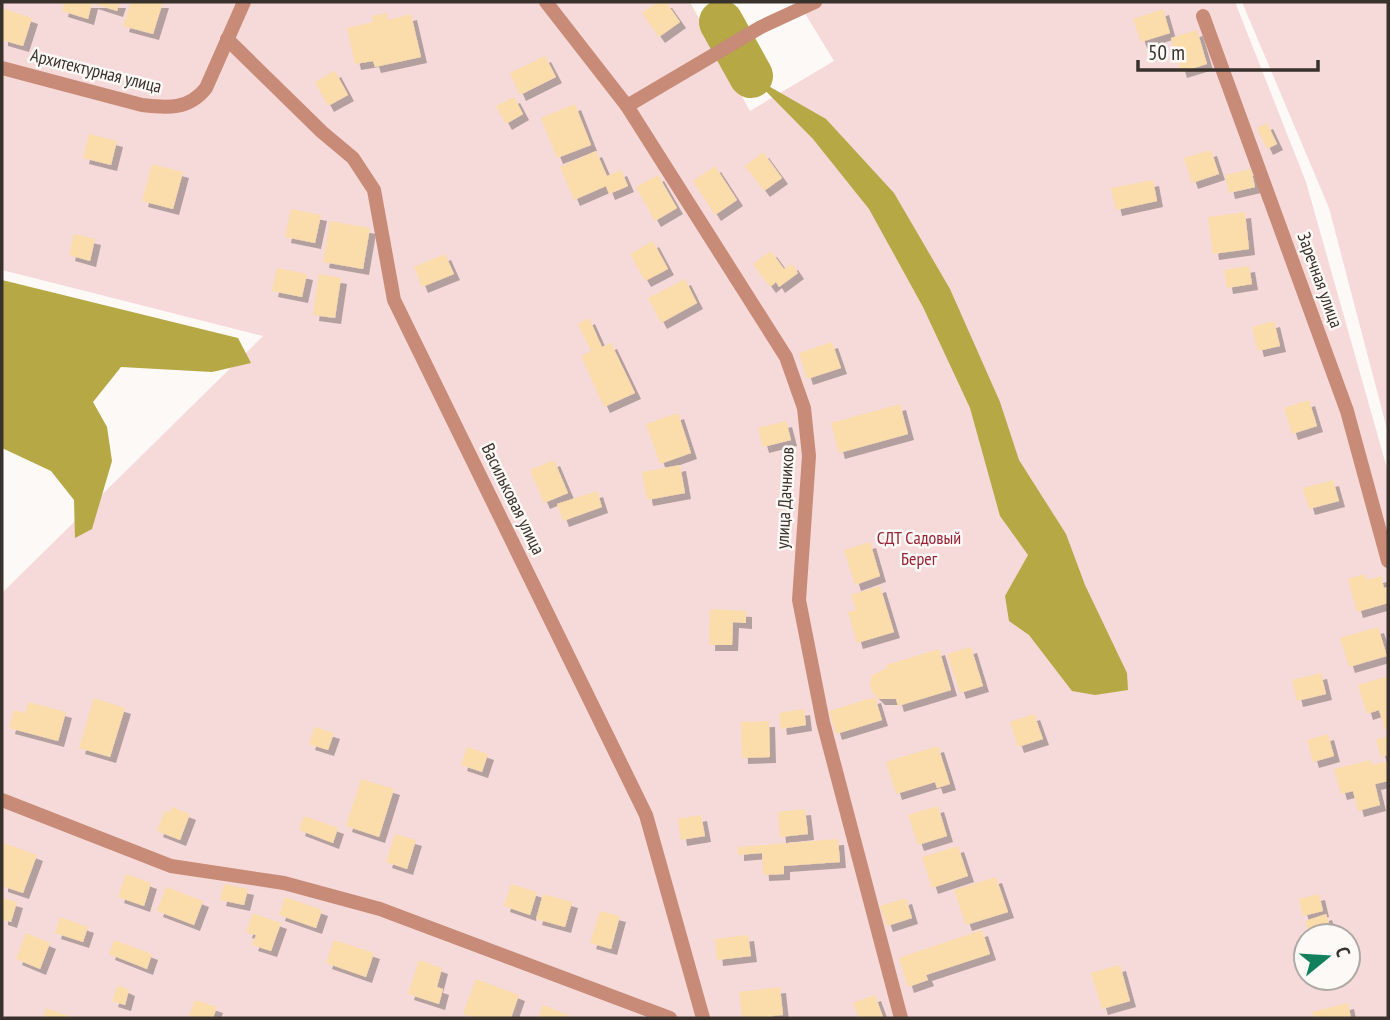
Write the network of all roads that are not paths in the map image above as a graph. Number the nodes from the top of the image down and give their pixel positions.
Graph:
1 (244, 2) edge
2 (546, 2) edge
3 (814, 2) edge
4 (1203, 16) dead end
5 (227, 39) junction
6 (2, 68) edge
7 (626, 106) junction
8 (1388, 561) edge
9 (2, 800) edge
10 (670, 1018) edge
11 (702, 1018) edge
12 (901, 1018) edge

1 - 5 street, Архитектурная улица
2 - 7 street, улица Дачников
3 - 7 street
4 - 8 street, Заречная улица
5 - 6 street, Архитектурная улица
5 - 11 street, Васильковая улица
7 - 12 street, улица Дачников
9 - 10 street

